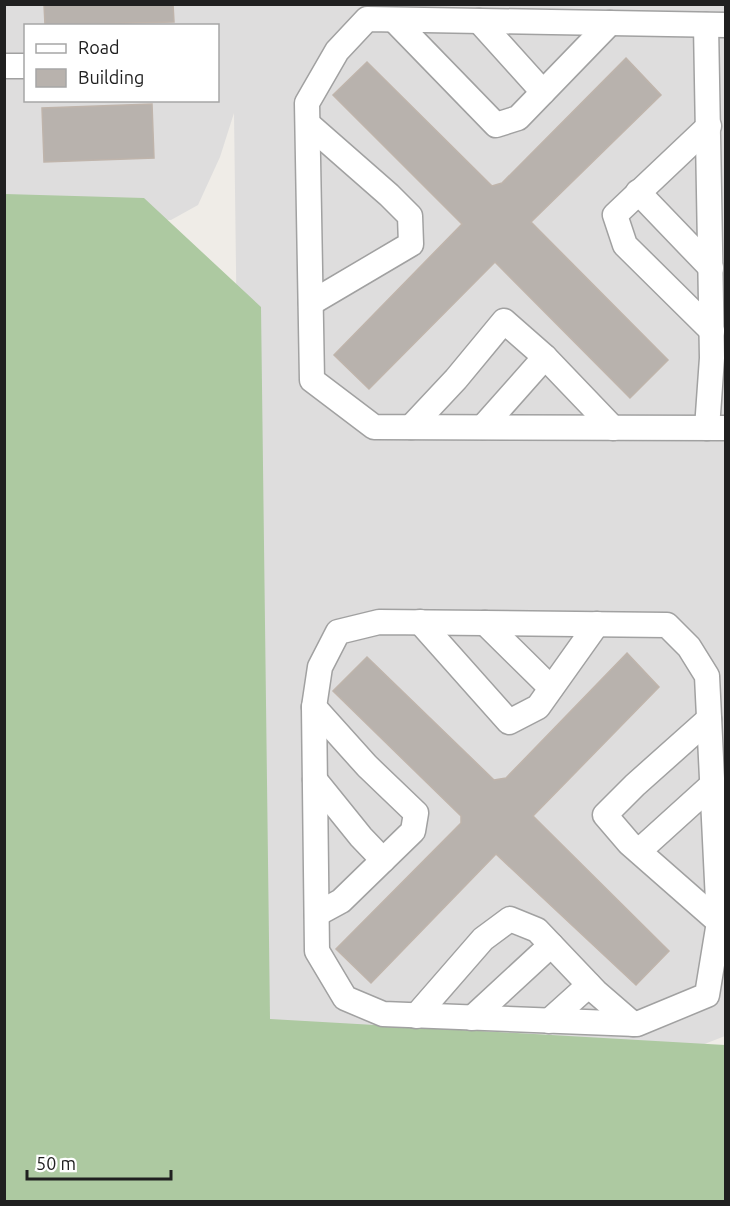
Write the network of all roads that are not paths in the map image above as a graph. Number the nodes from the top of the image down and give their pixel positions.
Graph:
1 (367, 12) edge
2 (394, 20) junction
3 (479, 21) junction
4 (610, 23) junction
5 (716, 25) edge
6 (4, 66) edge
7 (24, 66) edge
8 (543, 92) junction
9 (308, 124) junction
10 (709, 126) junction
11 (638, 192) junction
12 (711, 268) junction
13 (311, 303) junction
14 (712, 331) junction
15 (545, 357) junction
16 (411, 427) junction
17 (483, 427) junction
18 (613, 428) junction
19 (716, 428) edge
20 (420, 622) junction
21 (485, 623) junction
22 (597, 624) junction
23 (551, 688) junction
24 (314, 707) junction
25 (709, 719) junction
26 (315, 780) junction
27 (713, 784) junction
28 (639, 851) junction
29 (383, 860) junction
30 (317, 914) junction
31 (719, 922) junction
32 (551, 945) junction
33 (726, 971) edge
34 (589, 985) junction
35 (707, 995) junction
36 (416, 1016) junction
37 (472, 1018) junction
38 (549, 1020) junction
39 (633, 1024) junction

1 - 2 lane
1 - 9 lane
2 - 3 lane
2 - 8 lane
3 - 4 lane
3 - 8 lane
4 - 5 lane
4 - 8 lane
5 - 10 lane
6 - 7 lane
9 - 13 lane
9 - 13 lane
10 - 11 lane
10 - 12 lane
11 - 12 lane
11 - 14 lane
12 - 14 lane
13 - 16 lane
14 - 19 lane
15 - 16 lane
15 - 17 lane
15 - 18 lane
16 - 17 lane
17 - 18 lane
18 - 19 lane
20 - 21 lane
20 - 23 lane
20 - 24 lane
21 - 22 lane
21 - 23 lane
22 - 23 lane
22 - 25 lane
24 - 26 lane
24 - 29 lane
25 - 27 lane
25 - 28 lane
26 - 29 lane
26 - 30 lane
27 - 28 lane
27 - 31 lane
28 - 31 lane
29 - 30 lane
30 - 36 lane
31 - 35 lane
32 - 34 lane
32 - 36 lane
32 - 37 lane
33 - 35 lane
34 - 38 lane
34 - 39 lane
35 - 39 lane
36 - 37 lane
37 - 38 lane
38 - 39 lane

